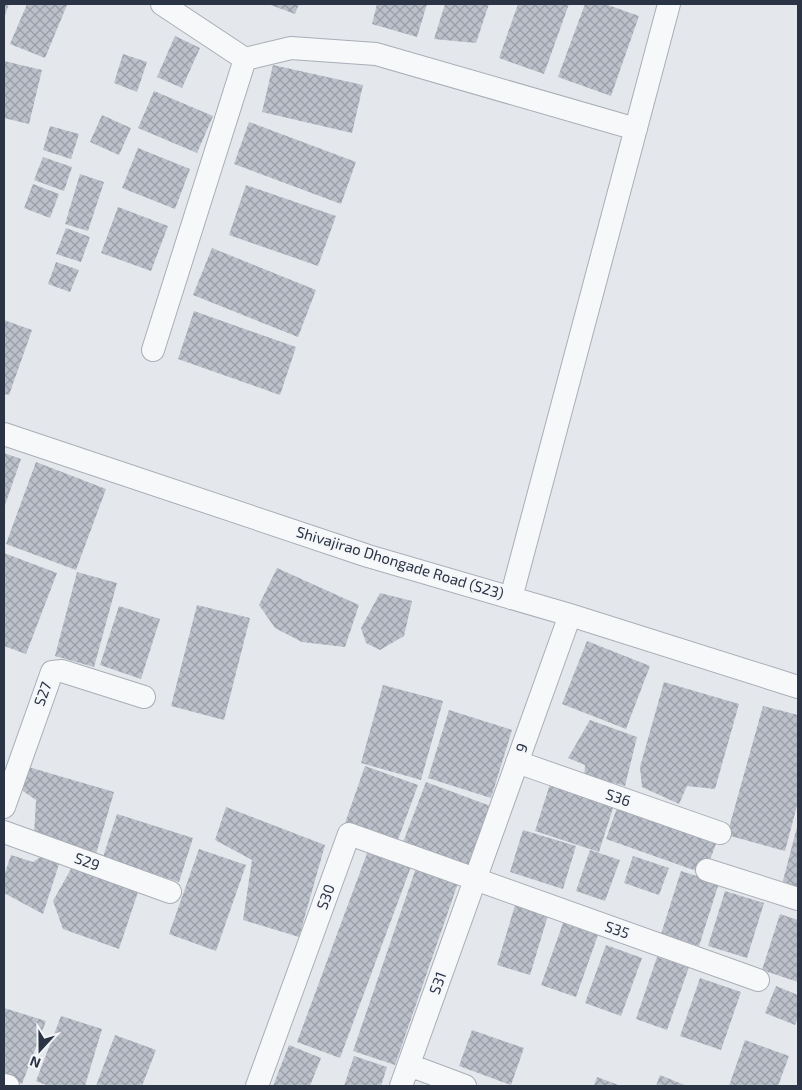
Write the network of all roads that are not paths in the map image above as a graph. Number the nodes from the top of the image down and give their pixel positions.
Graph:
1 (162, 4) edge
2 (669, 4) edge
3 (245, 59) junction
4 (636, 129) junction
5 (153, 350) dead end
6 (4, 434) edge
7 (511, 598) junction
8 (570, 615) junction
9 (798, 688) edge
10 (144, 696) dead end
11 (517, 762) junction
12 (4, 807) edge
13 (4, 832) edge
14 (720, 832) dead end
15 (707, 870) dead end
16 (475, 880) junction
17 (170, 892) dead end
18 (798, 899) edge
19 (758, 980) dead end
20 (409, 1064) junction
21 (4, 1085) edge
22 (8, 1086) edge
23 (256, 1086) edge
24 (401, 1086) edge
25 (465, 1086) edge

1 - 3 street
2 - 4 street
3 - 4 street
3 - 5 street
4 - 7 street
6 - 7 street, Shivajirao Dhongade Road (S23)
7 - 8 street, Shivajirao Dhongade Road (S23)
8 - 9 street, Shivajirao Dhongade Road (S23)
8 - 11 street, 9
10 - 12 street, S27
11 - 14 street, S36
11 - 16 street, 9
13 - 17 street, S29
15 - 18 street
16 - 19 street, S35
16 - 20 street, S31
16 - 23 street, S30
20 - 24 street, S31
20 - 25 street
21 - 22 street

